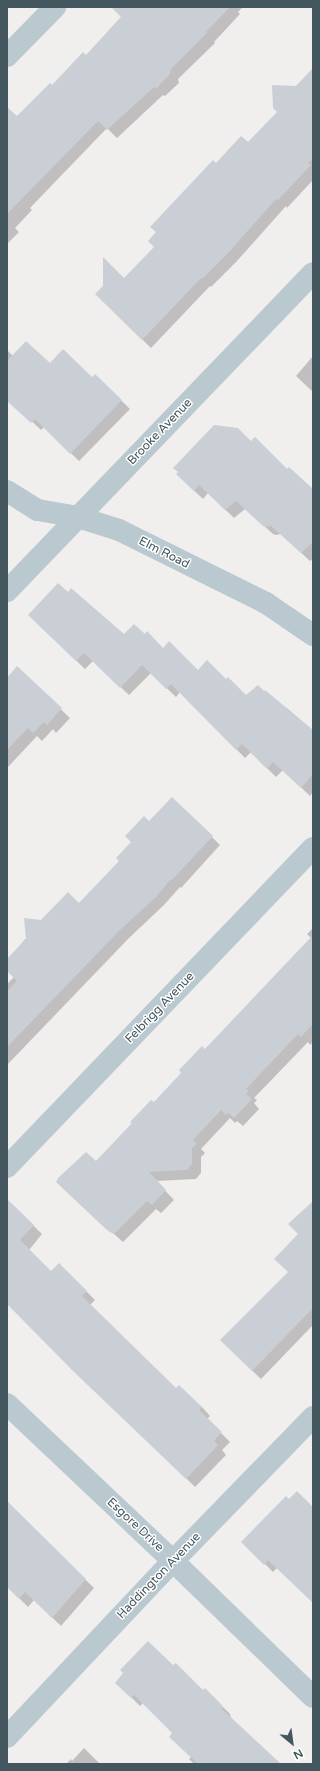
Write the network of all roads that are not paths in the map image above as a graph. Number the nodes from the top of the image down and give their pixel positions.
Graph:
1 (56, 7) edge
2 (7, 56) edge
3 (313, 273) edge
4 (7, 491) edge
5 (78, 517) junction
6 (7, 591) edge
7 (313, 635) edge
8 (313, 848) edge
9 (7, 1167) edge
10 (7, 1404) edge
11 (313, 1417) edge
12 (173, 1561) junction
13 (313, 1698) edge
14 (7, 1737) edge

1 - 2 street
3 - 5 street, Brooke Avenue
4 - 5 street, Elm Road
5 - 6 street, Brooke Avenue
5 - 7 street, Elm Road
8 - 9 street, Felbrigg Avenue
10 - 12 street, Esgore Drive
11 - 12 street, Haddington Avenue
12 - 13 street, Esgore Drive
12 - 14 street, Haddington Avenue

